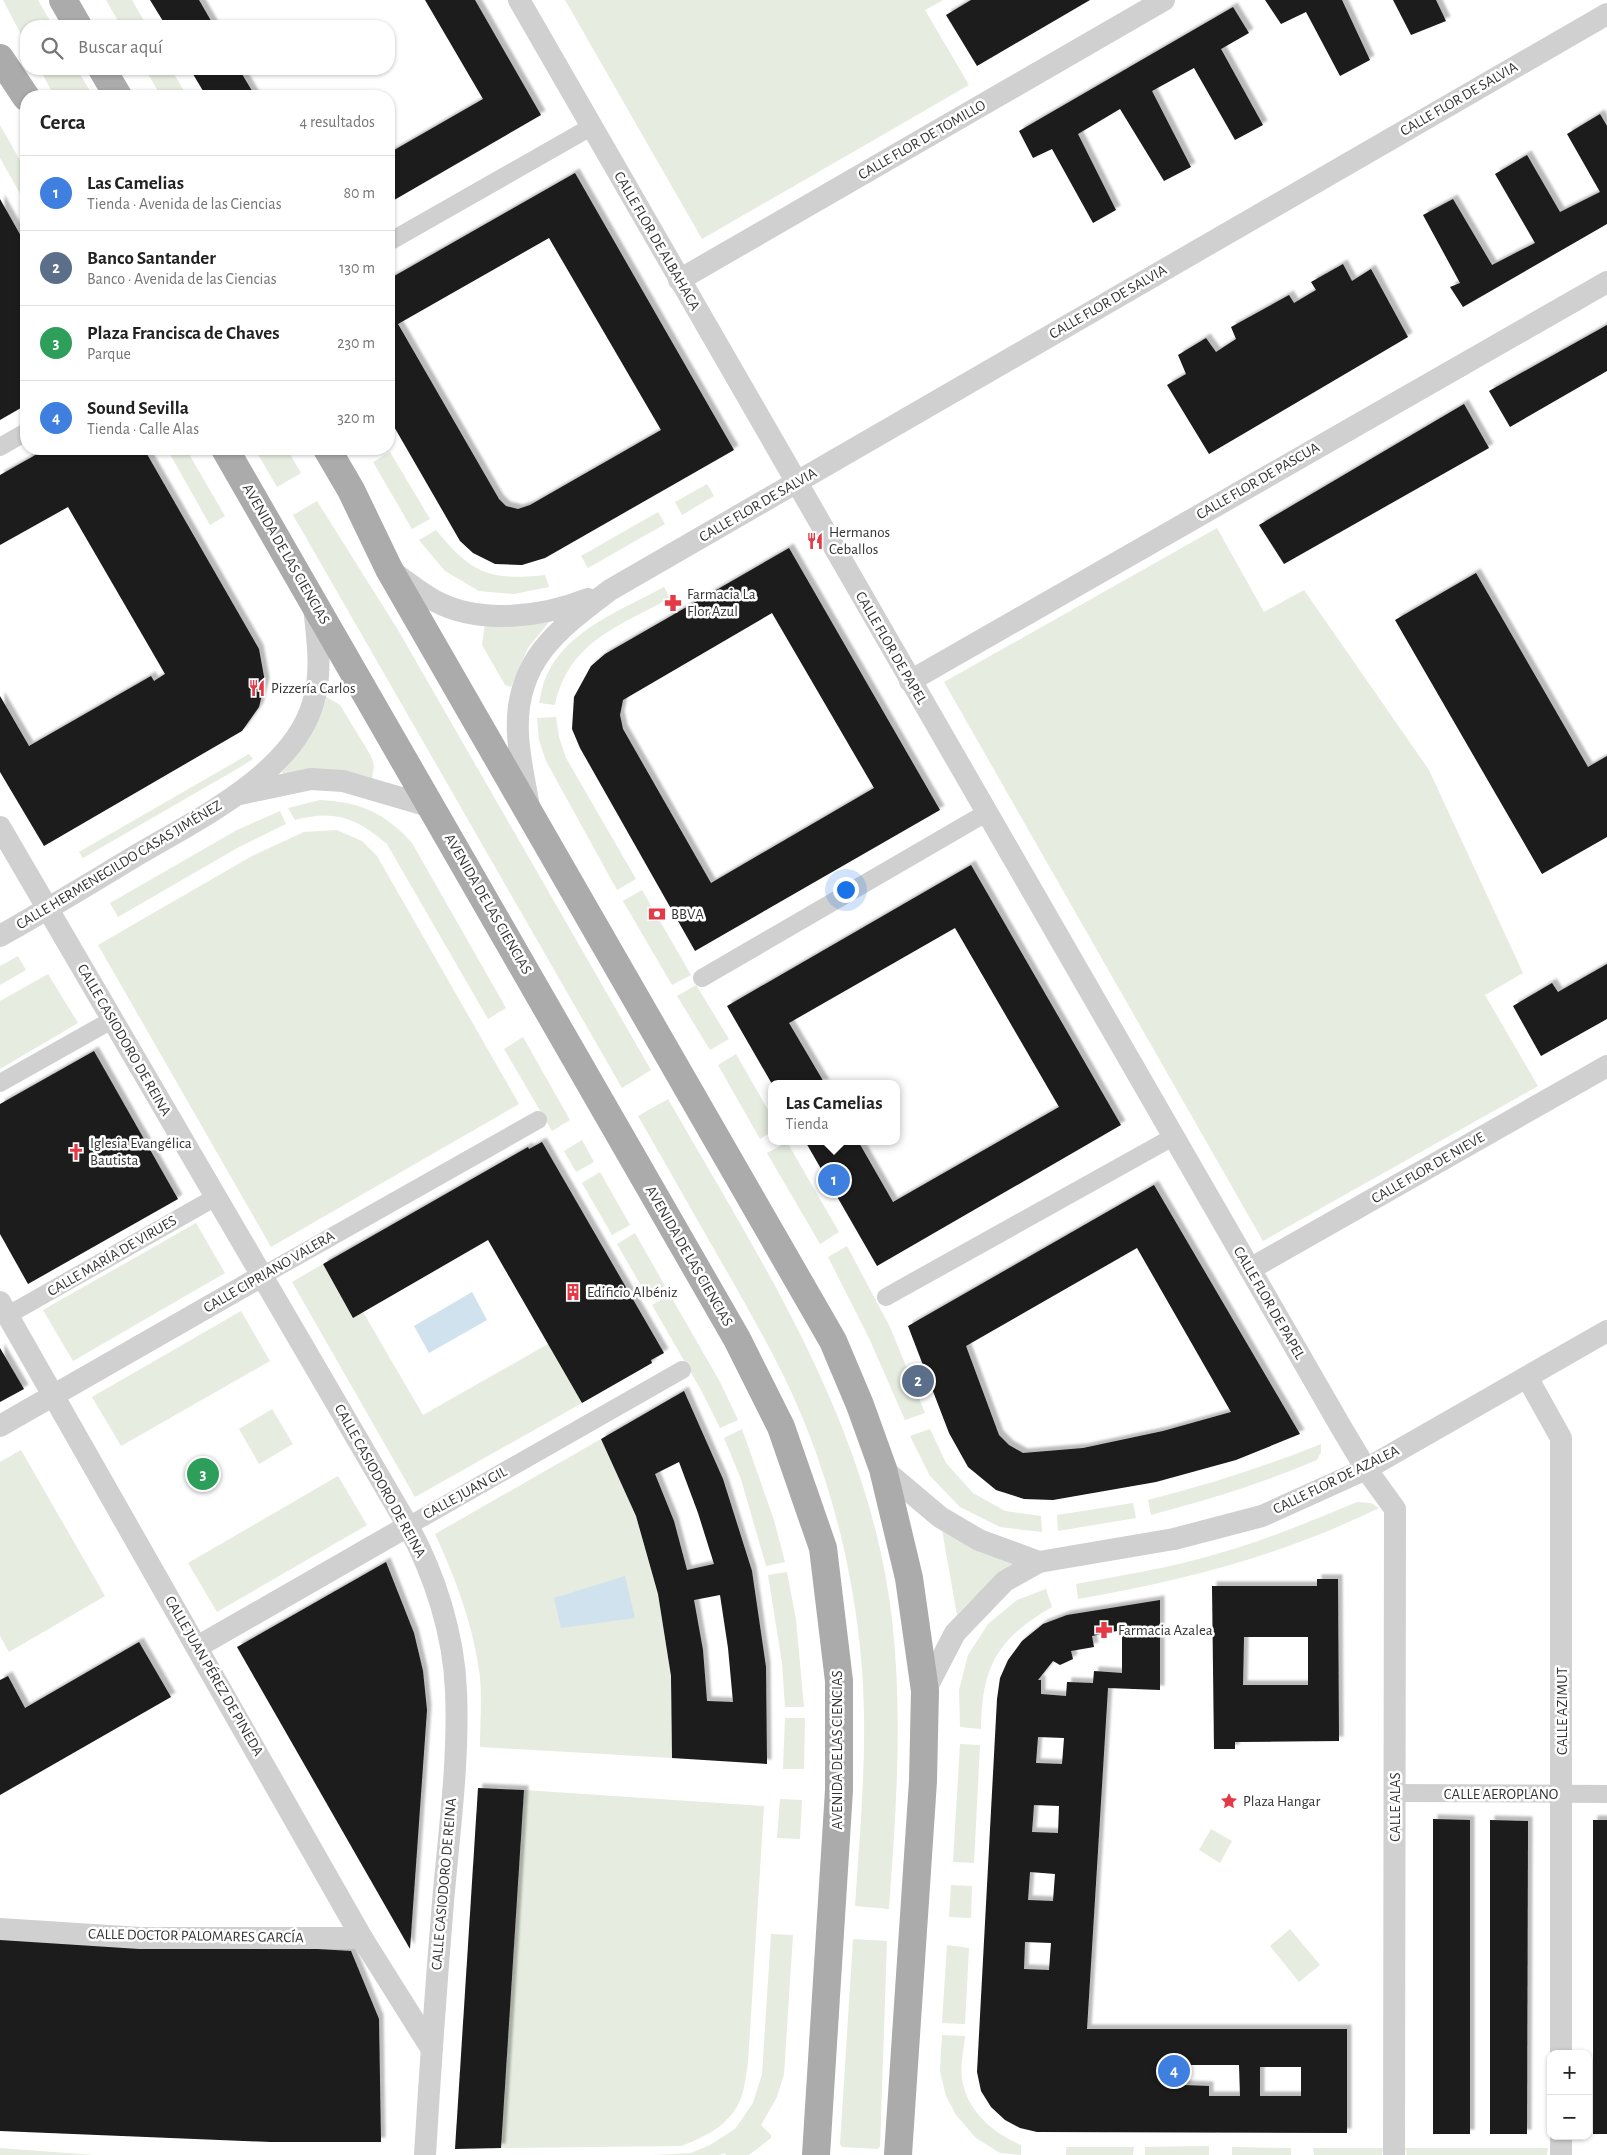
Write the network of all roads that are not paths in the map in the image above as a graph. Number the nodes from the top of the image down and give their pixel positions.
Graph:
1 (63, 0) edge
2 (519, 0) edge
3 (1164, 0) edge
4 (1607, 14) edge
5 (75, 20) edge
6 (0, 58) edge
7 (106, 75) edge
8 (21, 90) edge
9 (114, 90) edge
10 (591, 127) junction
11 (395, 239) edge
12 (679, 280) junction
13 (1607, 282) edge
14 (20, 435) edge
15 (0, 447) edge
16 (228, 455) edge
17 (331, 455) edge
18 (796, 483) junction
19 (389, 569) junction
20 (610, 590) junction
21 (313, 600) junction
22 (910, 681) junction
23 (239, 794) junction
24 (432, 807) junction
25 (986, 813) junction
26 (530, 814) junction
27 (0, 828) edge
28 (47, 909) junction
29 (0, 936) edge
30 (702, 978) dead end
31 (112, 1020) junction
32 (1607, 1066) edge
33 (0, 1082) edge
34 (538, 1120) dead end
35 (1173, 1136) junction
36 (216, 1197) junction
37 (1250, 1269) junction
38 (262, 1276) junction
39 (886, 1297) dead end
40 (4, 1309) edge
41 (1607, 1331) edge
42 (682, 1370) dead end
43 (1527, 1377) junction
44 (54, 1395) junction
45 (0, 1426) edge
46 (883, 1469) junction
47 (1366, 1469) junction
48 (408, 1526) junction
49 (1039, 1562) junction
50 (197, 1647) junction
51 (925, 1691) junction
52 (1395, 1793) junction
53 (1562, 1794) junction
54 (1607, 1794) edge
55 (0, 1929) edge
56 (362, 1938) junction
57 (431, 2048) junction
58 (1561, 2050) edge
59 (1561, 2140) edge
60 (425, 2155) edge
61 (816, 2155) edge
62 (898, 2155) edge
63 (1394, 2155) edge
64 (1560, 2155) edge

1 - 5 main road
2 - 10 street, CALLE FLOR DE ALBAHACA
3 - 12 street, CALLE FLOR DE TOMILLO
4 - 18 street, CALLE FLOR DE SALVIA
6 - 8 main road
7 - 9 main road
10 - 11 street
10 - 12 street, CALLE FLOR DE ALBAHACA
12 - 18 street, CALLE FLOR DE ALBAHACA
13 - 22 street, CALLE FLOR DE PASCUA
14 - 15 street
16 - 21 main road, AVENIDA DE LAS CIENCIAS
17 - 19 main road
18 - 20 street, CALLE FLOR DE SALVIA
18 - 22 street, CALLE FLOR DE PAPEL
19 - 20 street, CALLE FLOR DE SALVIA
19 - 26 main road
20 - 26 street, CALLE FLOR DE SALVIA
21 - 23 street, CALLE HERMENEGILDO CASAS JIMÉNEZ
21 - 24 main road, AVENIDA DE LAS CIENCIAS
22 - 25 street, CALLE FLOR DE PAPEL
23 - 24 street, CALLE HERMENEGILDO CASAS JIMÉNEZ
23 - 28 street, CALLE HERMENEGILDO CASAS JIMÉNEZ
24 - 61 main road, AVENIDA DE LAS CIENCIAS
25 - 30 street
25 - 35 street, CALLE FLOR DE PAPEL
26 - 46 main road
27 - 28 street, CALLE CASIODORO DE REINA
28 - 29 street, CALLE HERMENEGILDO CASAS JIMÉNEZ
28 - 31 street, CALLE CASIODORO DE REINA
31 - 33 street
31 - 36 street, CALLE CASIODORO DE REINA
32 - 37 street, CALLE FLOR DE NIEVE
34 - 38 street, CALLE CIPRIANO VALERA
35 - 37 street, CALLE FLOR DE PAPEL
35 - 39 street
36 - 38 street, CALLE CASIODORO DE REINA
36 - 40 street, CALLE MARÍA DE VIRUES
37 - 47 street, CALLE FLOR DE PAPEL
38 - 44 street, CALLE CIPRIANO VALERA
38 - 48 street, CALLE CASIODORO DE REINA
40 - 44 street, CALLE JUAN PÉREZ DE PINEDA
41 - 43 street, CALLE FLOR DE AZALEA
42 - 48 street, CALLE JUAN GIL
43 - 47 street, CALLE FLOR DE AZALEA
43 - 53 street, CALLE AZIMUT
44 - 45 street, CALLE CIPRIANO VALERA
44 - 50 street, CALLE JUAN PÉREZ DE PINEDA
46 - 49 street
46 - 51 main road
47 - 49 street, CALLE FLOR DE AZALEA
47 - 52 street, CALLE ALAS
48 - 50 street, CALLE JUAN GIL
48 - 57 street, CALLE CASIODORO DE REINA
49 - 51 street
50 - 56 street, CALLE JUAN PÉREZ DE PINEDA
51 - 62 main road
52 - 53 street, CALLE AEROPLANO
52 - 63 street, CALLE ALAS
53 - 54 street, CALLE AEROPLANO
53 - 58 street, CALLE AZIMUT
55 - 56 street, CALLE DOCTOR PALOMARES GARCÍA
56 - 57 street, CALLE JUAN PÉREZ DE PINEDA
57 - 60 street, CALLE CASIODORO DE REINA
59 - 64 street

